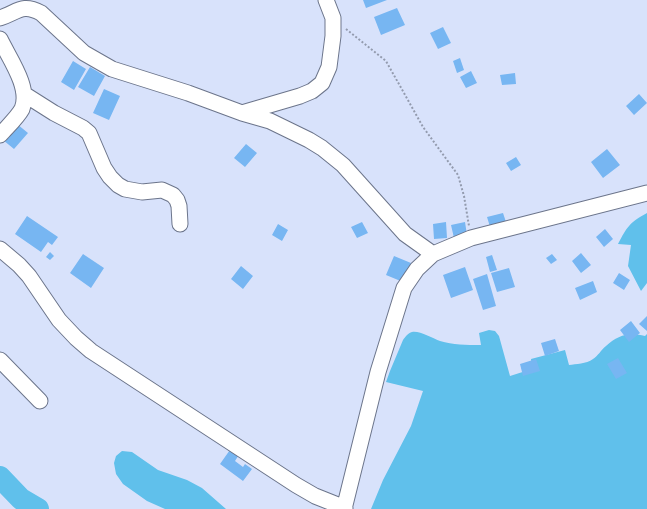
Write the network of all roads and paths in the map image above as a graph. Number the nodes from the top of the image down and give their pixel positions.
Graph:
1 (326, 0) edge
2 (0, 18) edge
3 (333, 18) junction
4 (0, 39) edge
5 (24, 94) junction
6 (242, 113) junction
7 (0, 135) edge
8 (647, 193) edge
9 (180, 224) dead end
10 (471, 238) junction
11 (0, 249) edge
12 (432, 254) junction
13 (0, 360) edge
14 (40, 401) dead end
15 (345, 509) edge

1 - 3 street
2 - 6 street
3 - 6 street
3 - 10 path
4 - 5 street
5 - 7 street
5 - 9 street
6 - 12 street
8 - 10 street
10 - 12 street
11 - 15 street
12 - 15 street
13 - 14 street

